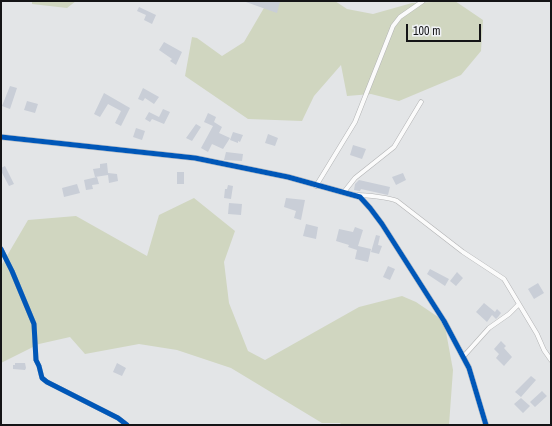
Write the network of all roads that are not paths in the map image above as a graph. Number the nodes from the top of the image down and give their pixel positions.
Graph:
1 (423, 1) edge
2 (421, 102) dead end
3 (1, 137) edge
4 (316, 186) junction
5 (344, 192) junction
6 (356, 195) junction
7 (1, 249) edge
8 (518, 305) junction
9 (463, 357) junction
10 (551, 360) edge
11 (127, 425) edge
12 (486, 425) edge

1 - 4 street
2 - 5 street
3 - 4 street
4 - 5 street
5 - 6 street
6 - 8 street
6 - 9 street
7 - 11 street
8 - 9 street
8 - 10 street
9 - 12 street

